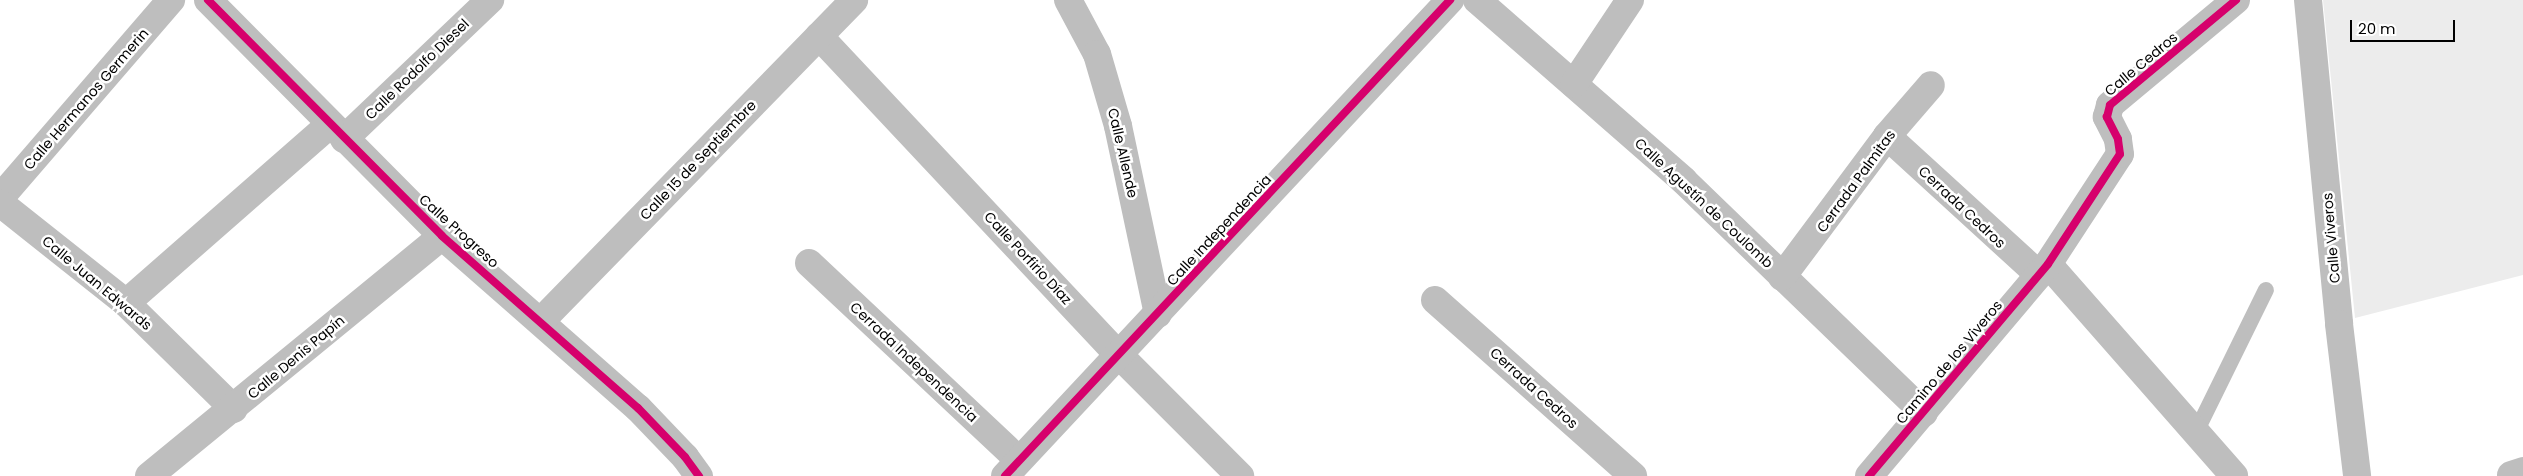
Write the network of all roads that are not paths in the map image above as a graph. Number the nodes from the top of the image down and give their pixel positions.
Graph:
1 (172, 0) edge
2 (208, 0) edge
3 (490, 0) edge
4 (854, 0) edge
5 (1068, 0) edge
6 (1450, 0) edge
7 (1476, 0) edge
8 (1630, 0) edge
9 (2236, 0) edge
10 (2308, 0) edge
11 (819, 36) junction
12 (1574, 84) junction
13 (1931, 85) dead end
14 (336, 132) junction
15 (1887, 136) junction
16 (0, 198) edge
17 (0, 202) edge
18 (442, 236) junction
19 (809, 263) dead end
20 (2043, 269) junction
21 (1782, 277) junction
22 (2266, 290) dead end
23 (1435, 300) dead end
24 (126, 303) junction
25 (1158, 314) junction
26 (542, 320) junction
27 (1118, 354) junction
28 (234, 409) junction
29 (1924, 413) junction
30 (2197, 430) junction
31 (1012, 468) edge
32 (149, 476) edge
33 (699, 476) edge
34 (1240, 476) edge
35 (1633, 476) edge
36 (1869, 476) edge
37 (2234, 476) edge
38 (2357, 476) edge

1 - 16 street, Calle Hermanos Germerin
2 - 14 street, Calle Progreso
3 - 14 street, Calle Rodolfo Diesel
4 - 11 street, Calle 15 de Septiembre
5 - 25 street, Calle Allende
6 - 25 street, Calle Independencia
7 - 12 street, Calle Agustín de Coulomb
8 - 12 street
9 - 20 street, Calle Cedros
10 - 38 street, Calle Viveros
11 - 26 street, Calle 15 de Septiembre
11 - 27 street, Calle Porfirio Díaz
12 - 21 street, Calle Agustín de Coulomb
13 - 15 street, Cerrada Palmitas
14 - 18 street, Calle Progreso
14 - 24 street, Calle Rodolfo Diesel
15 - 20 street, Cerrada Cedros
15 - 21 street, Cerrada Palmitas
17 - 24 street, Calle Juan Edwards
18 - 26 street, Calle Progreso
18 - 28 street, Calle Denis Papín
19 - 31 street, Cerrada Independencia
20 - 29 street, Camino de los Viveros
20 - 30 street
21 - 29 street, Calle Agustín de Coulomb
22 - 30 lane
23 - 35 street, Cerrada Cedros
24 - 28 street, Calle Juan Edwards
25 - 27 street, Calle Independencia
26 - 33 street, Calle Progreso
27 - 31 street, Calle Independencia
27 - 34 street, Calle Porfirio Díaz
28 - 32 street, Calle Denis Papín
29 - 36 street, Camino de los Viveros
30 - 37 street

